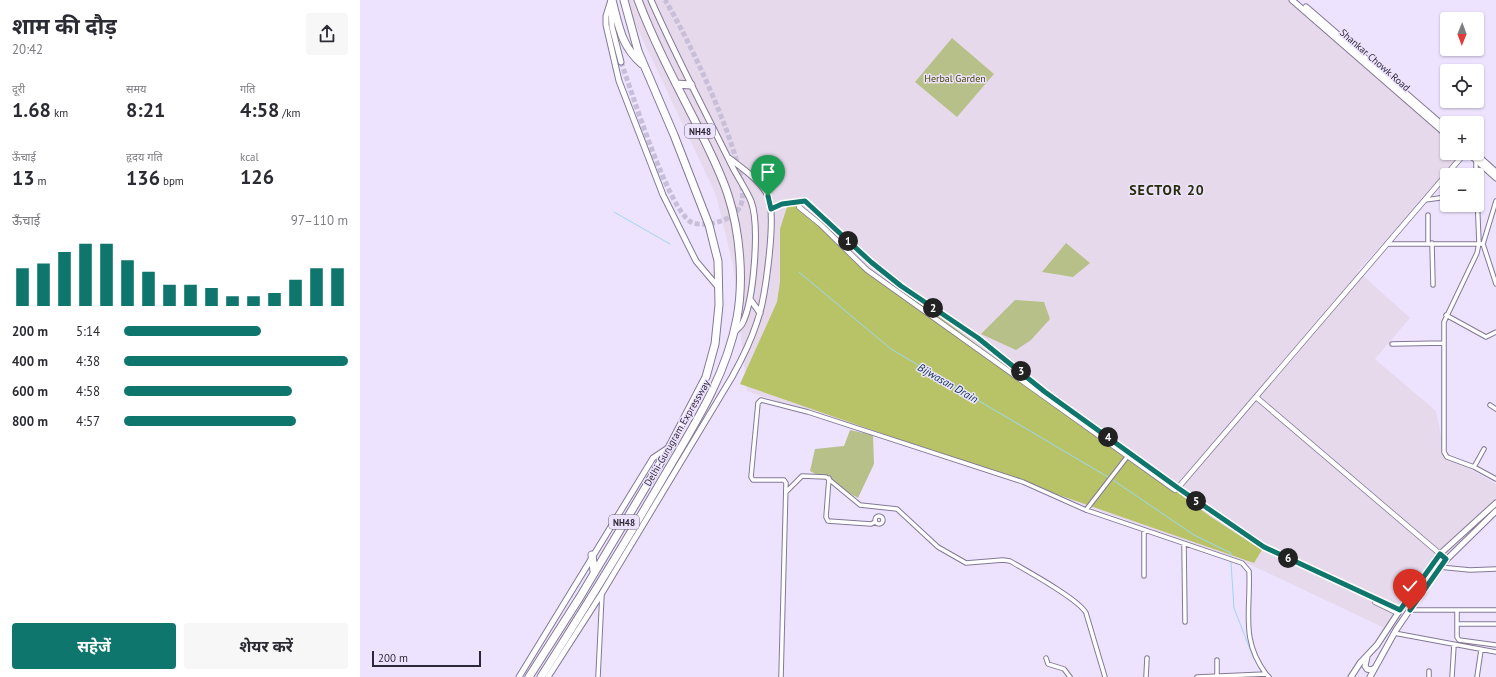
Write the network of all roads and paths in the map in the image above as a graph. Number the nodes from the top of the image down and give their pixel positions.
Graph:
1 (612, 0) edge
2 (624, 0) edge
3 (638, 0) edge
4 (651, 0) edge
5 (1292, 0) edge
6 (1297, 0) edge
7 (621, 62) tunnel mouth
8 (644, 65) junction
9 (676, 84) junction
10 (691, 85) junction
11 (1440, 123) edge
12 (1440, 129) edge
13 (729, 158) junction
14 (1459, 160) edge
15 (1476, 160) joint
16 (1483, 160) edge
17 (1476, 168) edge
18 (1496, 172) edge
19 (1496, 178) edge
20 (1437, 185) junction
21 (1440, 185) edge
22 (1440, 198) edge
23 (1425, 200) junction
24 (799, 201) junction
25 (1496, 203) edge
26 (771, 209) junction
27 (1478, 212) edge
28 (1428, 215) dead end
29 (1430, 243) junction
30 (1387, 244) junction
31 (1481, 244) junction
32 (1496, 284) edge
33 (1433, 285) dead end
34 (719, 288) junction
35 (750, 299) junction
36 (760, 313) junction
37 (1446, 315) junction
38 (1496, 332) edge
39 (734, 333) junction
40 (1444, 343) junction
41 (1392, 344) dead end
42 (1256, 397) junction
43 (1490, 405) dead end
44 (1496, 409) edge
45 (668, 448) junction
46 (1484, 449) dead end
47 (1127, 457) junction
48 (1474, 467) junction
49 (829, 478) junction
50 (1496, 479) edge
51 (1177, 489) junction
52 (786, 492) junction
53 (1496, 503) edge
54 (1086, 510) junction
55 (1496, 511) edge
56 (875, 522) dead end
57 (1144, 530) junction
58 (1184, 544) junction
59 (1440, 554) junction
60 (592, 555) junction
61 (1446, 559) junction
62 (1439, 567) junction
63 (1496, 569) edge
64 (594, 571) junction
65 (1144, 576) dead end
66 (602, 593) junction
67 (1410, 610) junction
68 (1457, 610) junction
69 (1496, 610) edge
70 (1399, 612) junction
71 (1185, 622) dead end
72 (1457, 624) junction
73 (1496, 624) edge
74 (1394, 633) junction
75 (1454, 645) junction
76 (1496, 645) edge
77 (1481, 650) junction
78 (1496, 652) edge
79 (1367, 655) junction
80 (1046, 658) dead end
81 (1147, 658) dead end
82 (1217, 660) dead end
83 (1375, 668) junction
84 (1429, 671) dead end
85 (1268, 675) edge
86 (1216, 676) junction
87 (519, 677) edge
88 (529, 677) edge
89 (541, 677) edge
90 (548, 677) edge
91 (598, 677) edge
92 (781, 677) edge
93 (1070, 677) edge
94 (1105, 677) edge
95 (1146, 677) edge
96 (1197, 677) edge
97 (1351, 677) edge
98 (1370, 677) edge
99 (1429, 677) edge
100 (1452, 677) edge
101 (1477, 677) edge

1 - 7 main road
1 - 8 highway
1 - 34 main road
2 - 8 highway, Delhi-Gurugram Expressway / NH48
3 - 9 highway, Delhi-Gurugram Expressway / NH48
4 - 10 main road
5 - 12 main road, Shankar Chowk Road
6 - 11 main road, Shankar Chowk Road
8 - 34 highway, Delhi-Gurugram Expressway / NH48
9 - 10 highway
9 - 39 highway, Delhi-Gurugram Expressway / NH48
10 - 13 main road
13 - 26 main road
13 - 35 main road
14 - 20 street
15 - 17 street
15 - 19 main road
16 - 18 main road
20 - 21 street
20 - 23 street
22 - 23 street
23 - 30 street
24 - 26 street
24 - 47 street
24 - 51 street
25 - 31 street
26 - 36 main road
27 - 31 street
28 - 29 street
29 - 30 street
29 - 31 street
29 - 33 street
30 - 42 street
31 - 32 street
31 - 37 street
34 - 45 highway, Delhi-Gurugram Expressway / NH48
35 - 36 main road
35 - 39 main road
36 - 66 main road
37 - 38 street
37 - 40 street
39 - 89 highway, Delhi-Gurugram Expressway / NH48
40 - 41 street
40 - 48 street
42 - 51 street
42 - 59 street
43 - 44 street
45 - 60 main road
45 - 64 highway, Delhi-Gurugram Expressway / NH48
46 - 48 street
47 - 51 street
47 - 54 street
48 - 50 street
49 - 52 street
49 - 56 street
49 - 94 street
51 - 70 street
52 - 54 street
52 - 92 street
53 - 59 main road
54 - 57 street
55 - 61 main road
57 - 58 street
57 - 65 street
58 - 71 street
58 - 85 street
59 - 61 street
59 - 70 main road
60 - 64 highway
60 - 87 main road
61 - 62 main road
62 - 63 street
62 - 67 main road
64 - 88 highway, Delhi-Gurugram Expressway / NH48
66 - 90 main road
66 - 91 street
67 - 68 street
67 - 74 main road
68 - 69 street
68 - 72 street
70 - 79 main road
72 - 73 street
72 - 76 street
74 - 75 street
74 - 83 main road
75 - 77 street
75 - 100 street
77 - 78 street
77 - 101 street
79 - 83 main road
79 - 97 main road
80 - 93 street
81 - 95 street
82 - 86 street
83 - 98 main road
84 - 99 street
85 - 86 street
86 - 96 street

